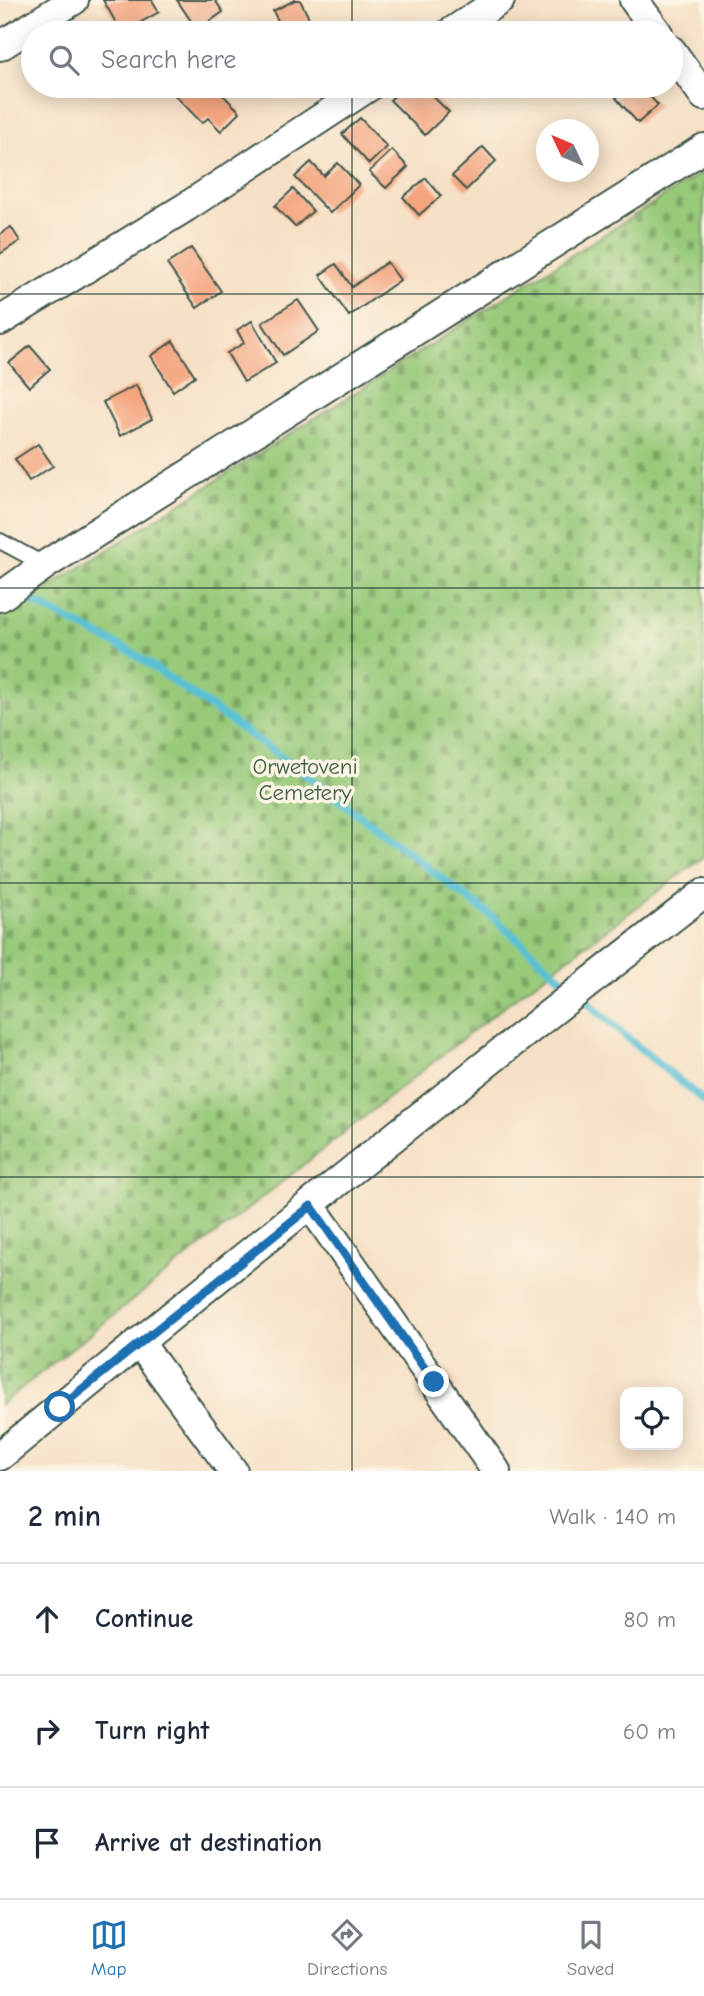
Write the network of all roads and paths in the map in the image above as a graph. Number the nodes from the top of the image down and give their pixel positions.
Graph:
1 (500, 0) edge
2 (634, 0) edge
3 (66, 2) edge
4 (38, 21) edge
5 (468, 21) edge
6 (649, 21) edge
7 (21, 32) edge
8 (0, 46) edge
9 (683, 67) edge
10 (704, 96) edge
11 (352, 98) edge
12 (704, 148) edge
13 (0, 321) edge
14 (0, 541) edge
15 (45, 565) junction
16 (0, 597) edge
17 (704, 893) edge
18 (311, 1206) junction
19 (139, 1342) junction
20 (0, 1457) edge
21 (233, 1471) edge
22 (496, 1471) edge

1 - 5 street
2 - 6 street
3 - 4 street
7 - 8 street
9 - 10 street
11 - 13 street
12 - 15 street
14 - 15 lane
15 - 16 street
17 - 18 street
18 - 19 street
18 - 22 street
19 - 20 street
19 - 21 street

